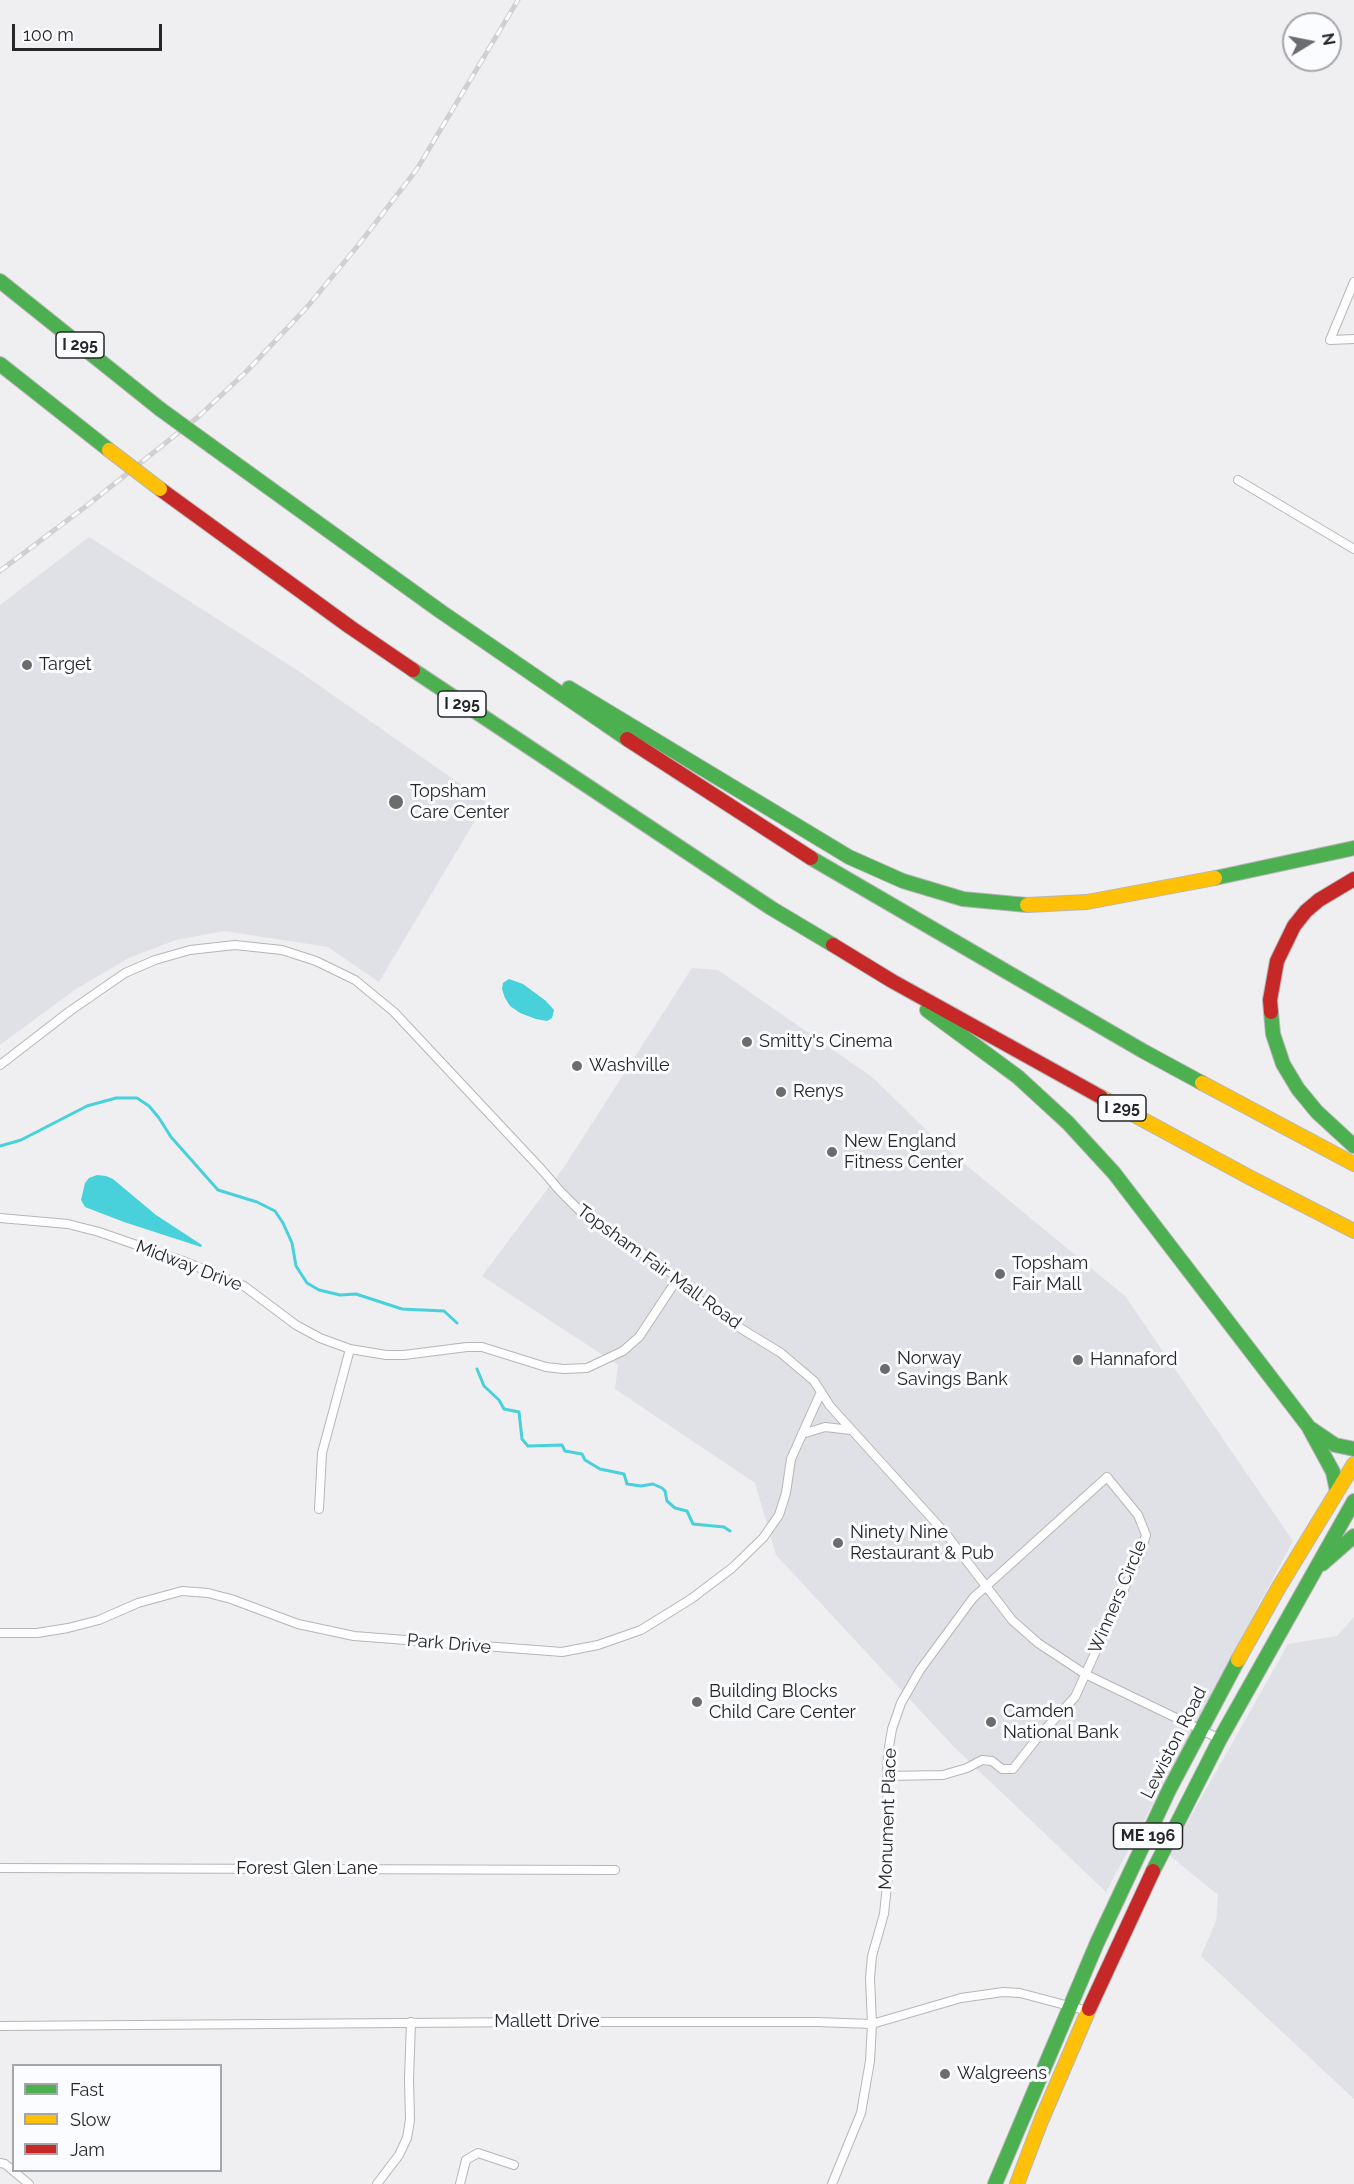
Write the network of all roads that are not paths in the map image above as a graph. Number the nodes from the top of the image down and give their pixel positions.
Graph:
1 (0, 280) edge
2 (1354, 282) edge
3 (1354, 339) edge
4 (0, 364) edge
5 (1238, 480) dead end
6 (1354, 549) edge
7 (535, 676) junction
8 (1354, 848) edge
9 (1354, 879) edge
10 (892, 981) junction
11 (0, 1065) edge
12 (1354, 1146) edge
13 (1354, 1164) edge
14 (0, 1218) edge
15 (1354, 1231) edge
16 (678, 1278) junction
17 (350, 1349) junction
18 (821, 1392) junction
19 (1308, 1426) junction
20 (851, 1430) junction
21 (802, 1434) junction
22 (1354, 1449) edge
23 (1354, 1464) edge
24 (1337, 1491) junction
25 (1354, 1501) edge
26 (319, 1509) dead end
27 (1354, 1536) edge
28 (1311, 1574) junction
29 (986, 1584) junction
30 (0, 1633) edge
31 (1085, 1674) junction
32 (1200, 1729) junction
33 (1220, 1739) junction
34 (887, 1776) junction
35 (0, 1868) edge
36 (615, 1870) dead end
37 (1070, 2007) junction
38 (1088, 2011) junction
39 (411, 2022) junction
40 (872, 2024) junction
41 (0, 2026) edge
42 (514, 2165) dead end
43 (15, 2172) edge
44 (29, 2184) edge
45 (377, 2184) edge
46 (460, 2184) edge
47 (832, 2184) edge
48 (995, 2184) edge
49 (1017, 2184) edge

1 - 7 highway, I 295, bridge
2 - 3 street
4 - 10 highway, I 295, bridge
5 - 6 street
7 - 8 highway
7 - 13 highway, I 295
9 - 12 highway
10 - 15 highway, I 295
10 - 19 highway
11 - 16 street, Topsham Fair Mall Road
14 - 17 street, Midway Drive
16 - 17 street, Midway Drive
16 - 18 street, Topsham Fair Mall Road
17 - 26 street
18 - 20 street, Topsham Fair Mall Road
18 - 21 street, Park Drive
19 - 22 highway
19 - 24 highway
20 - 21 street
20 - 29 street, Topsham Fair Mall Road
21 - 30 street, Park Drive
23 - 24 highway, Lewiston Road / ME 196
24 - 32 highway, Lewiston Road / ME 196
25 - 28 highway, ME 196
27 - 28 highway
28 - 33 highway, ME 196
29 - 31 street, Topsham Fair Mall Road
29 - 31 street, Winners Circle
29 - 34 street, Monument Place
31 - 32 street, Topsham Fair Mall Road
31 - 34 street
32 - 33 street, Topsham Fair Mall Road
32 - 37 highway, Lewiston Road / ME 196
33 - 38 highway, ME 196
34 - 40 street, Monument Place
35 - 36 street, Forest Glen Lane
37 - 38 street, Mallett Drive
37 - 40 street, Mallett Drive
37 - 48 highway, Lewiston Road / ME 196
38 - 49 highway, ME 196
39 - 40 street, Mallett Drive
39 - 41 street, Mallett Drive
39 - 45 street
40 - 47 street, Monument Place
42 - 46 street
43 - 44 street

